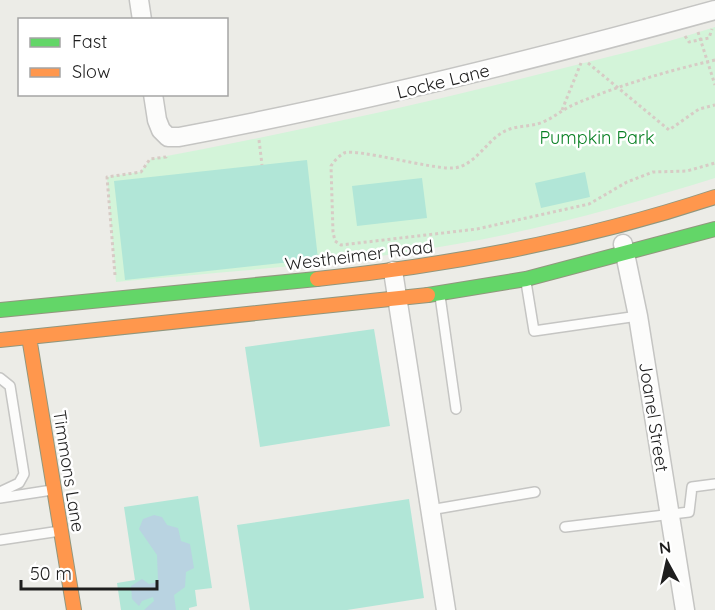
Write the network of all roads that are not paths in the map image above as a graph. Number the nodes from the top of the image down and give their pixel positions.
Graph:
1 (139, 0) edge
2 (715, 10) edge
3 (142, 18) edge
4 (153, 96) edge
5 (715, 197) edge
6 (617, 225) junction
7 (715, 229) edge
8 (625, 254) junction
9 (393, 270) junction
10 (526, 279) junction
11 (204, 290) junction
12 (440, 294) junction
13 (397, 300) junction
14 (81, 302) junction
15 (0, 310) edge
16 (638, 316) junction
17 (205, 320) junction
18 (29, 337) junction
19 (0, 340) edge
20 (0, 378) edge
21 (456, 409) dead end
22 (715, 484) edge
23 (54, 489) junction
24 (0, 492) edge
25 (535, 492) dead end
26 (0, 498) edge
27 (430, 510) junction
28 (670, 514) junction
29 (565, 527) dead end
30 (61, 531) junction
31 (0, 540) edge
32 (74, 610) edge
33 (446, 610) edge
34 (685, 610) edge

1 - 3 street
2 - 4 street, Locke Lane
5 - 6 main road, Westheimer Road
6 - 8 street, Joanel Street
6 - 9 main road, Westheimer Road
7 - 8 main road
8 - 10 main road
8 - 16 street, Joanel Street
9 - 11 main road, Westheimer Road
9 - 13 street
10 - 12 main road
10 - 16 lane
11 - 14 main road, Westheimer Road
11 - 17 main road
12 - 13 main road
12 - 21 lane
13 - 17 main road
13 - 27 street
14 - 15 main road, Westheimer Road
14 - 18 main road
16 - 28 street, Joanel Street
17 - 18 main road
18 - 19 main road
18 - 23 main road, Timmons Lane
20 - 24 lane
22 - 28 lane
23 - 26 lane
23 - 30 main road, Timmons Lane
25 - 27 lane
27 - 33 street
28 - 29 lane
28 - 34 street, Joanel Street
30 - 31 lane
30 - 32 main road, Timmons Lane

